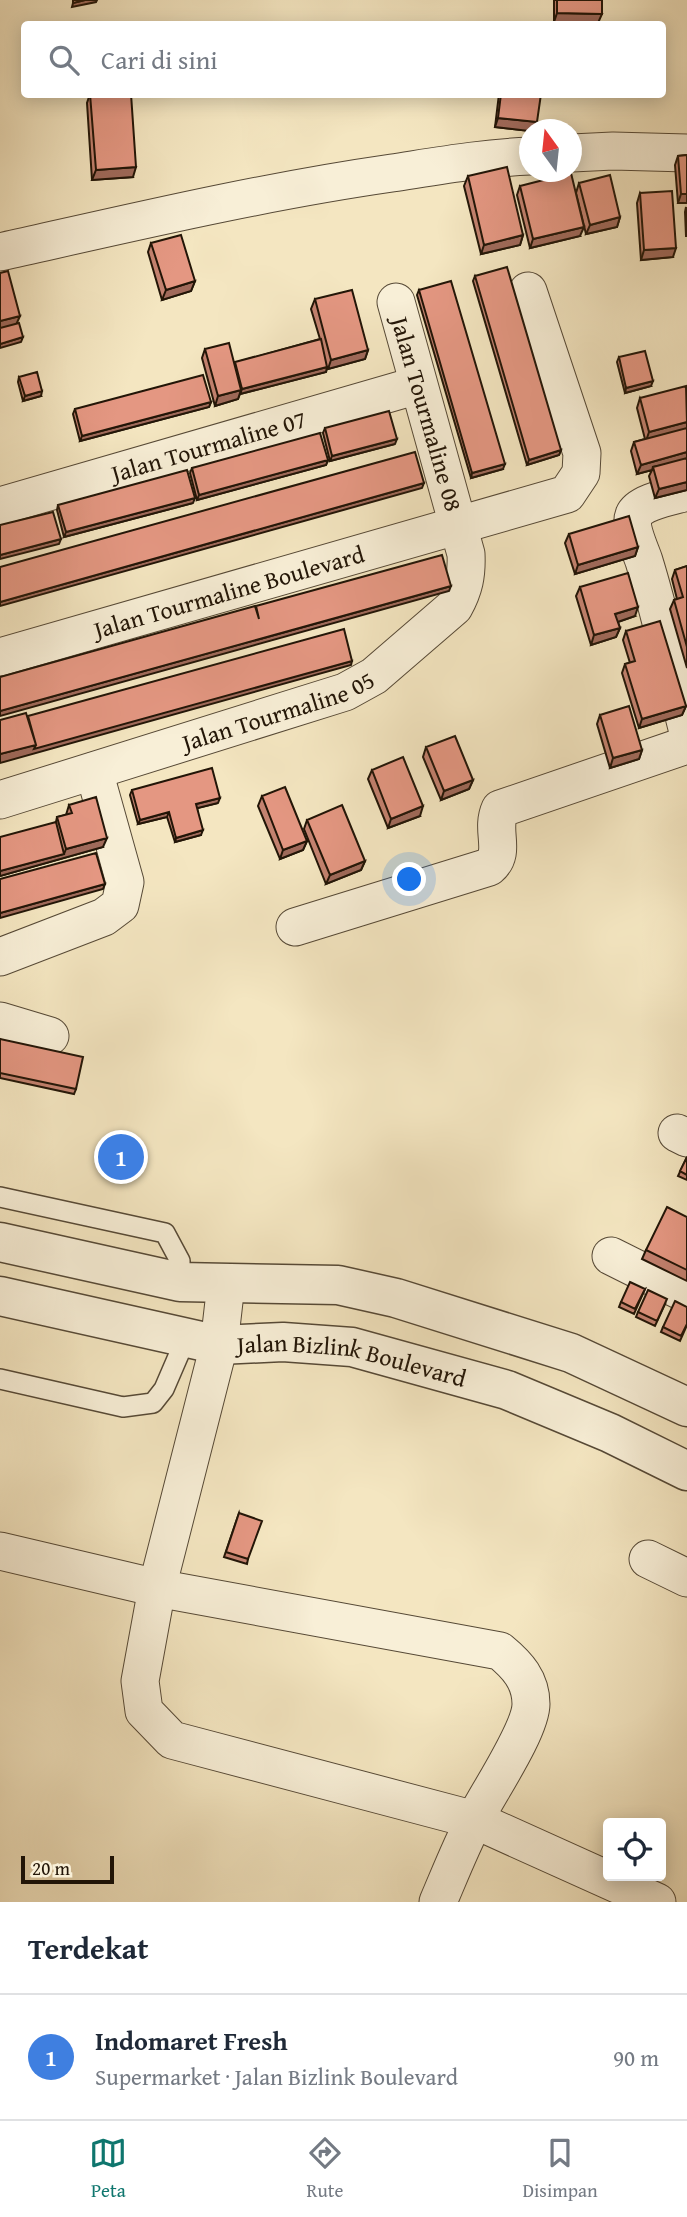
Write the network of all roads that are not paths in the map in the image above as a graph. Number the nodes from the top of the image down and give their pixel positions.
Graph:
1 (582, 153) edge
2 (687, 153) edge
3 (519, 157) edge
4 (0, 252) edge
5 (528, 291) dead end
6 (396, 302) dead end
7 (418, 385) junction
8 (687, 492) edge
9 (0, 506) edge
10 (458, 526) junction
11 (0, 657) edge
12 (687, 728) edge
13 (687, 745) edge
14 (94, 771) junction
15 (0, 800) edge
16 (295, 927) dead end
17 (0, 957) edge
18 (0, 1021) edge
19 (50, 1036) dead end
20 (0, 1197) edge
21 (0, 1242) edge
22 (611, 1256) dead end
23 (180, 1282) junction
24 (226, 1284) junction
25 (687, 1294) edge
26 (0, 1296) edge
27 (203, 1341) junction
28 (0, 1379) edge
29 (687, 1407) edge
30 (687, 1471) edge
31 (0, 1551) edge
32 (648, 1559) dead end
33 (687, 1578) edge
34 (157, 1588) junction
35 (475, 1820) junction
36 (438, 1902) edge
37 (657, 1902) edge

1 - 2 street
3 - 4 street
5 - 10 street, Jalan Tourmaline Boulevard
6 - 7 street, Jalan Tourmaline 08
7 - 9 street, Jalan Tourmaline 07
7 - 10 street, Jalan Tourmaline 08
8 - 12 street
10 - 11 street, Jalan Tourmaline Boulevard
10 - 14 street, Jalan Tourmaline 05
13 - 16 street
14 - 15 street, Jalan Tourmaline 05
14 - 17 street
18 - 19 street
20 - 23 lane
21 - 23 street
22 - 25 street
23 - 24 street
24 - 27 street
24 - 29 street
26 - 27 street, Jalan Bizlink Boulevard
27 - 28 lane
27 - 30 street, Jalan Bizlink Boulevard
27 - 34 street
31 - 34 street
32 - 33 street
34 - 35 street
34 - 35 street
35 - 36 street
35 - 37 street

